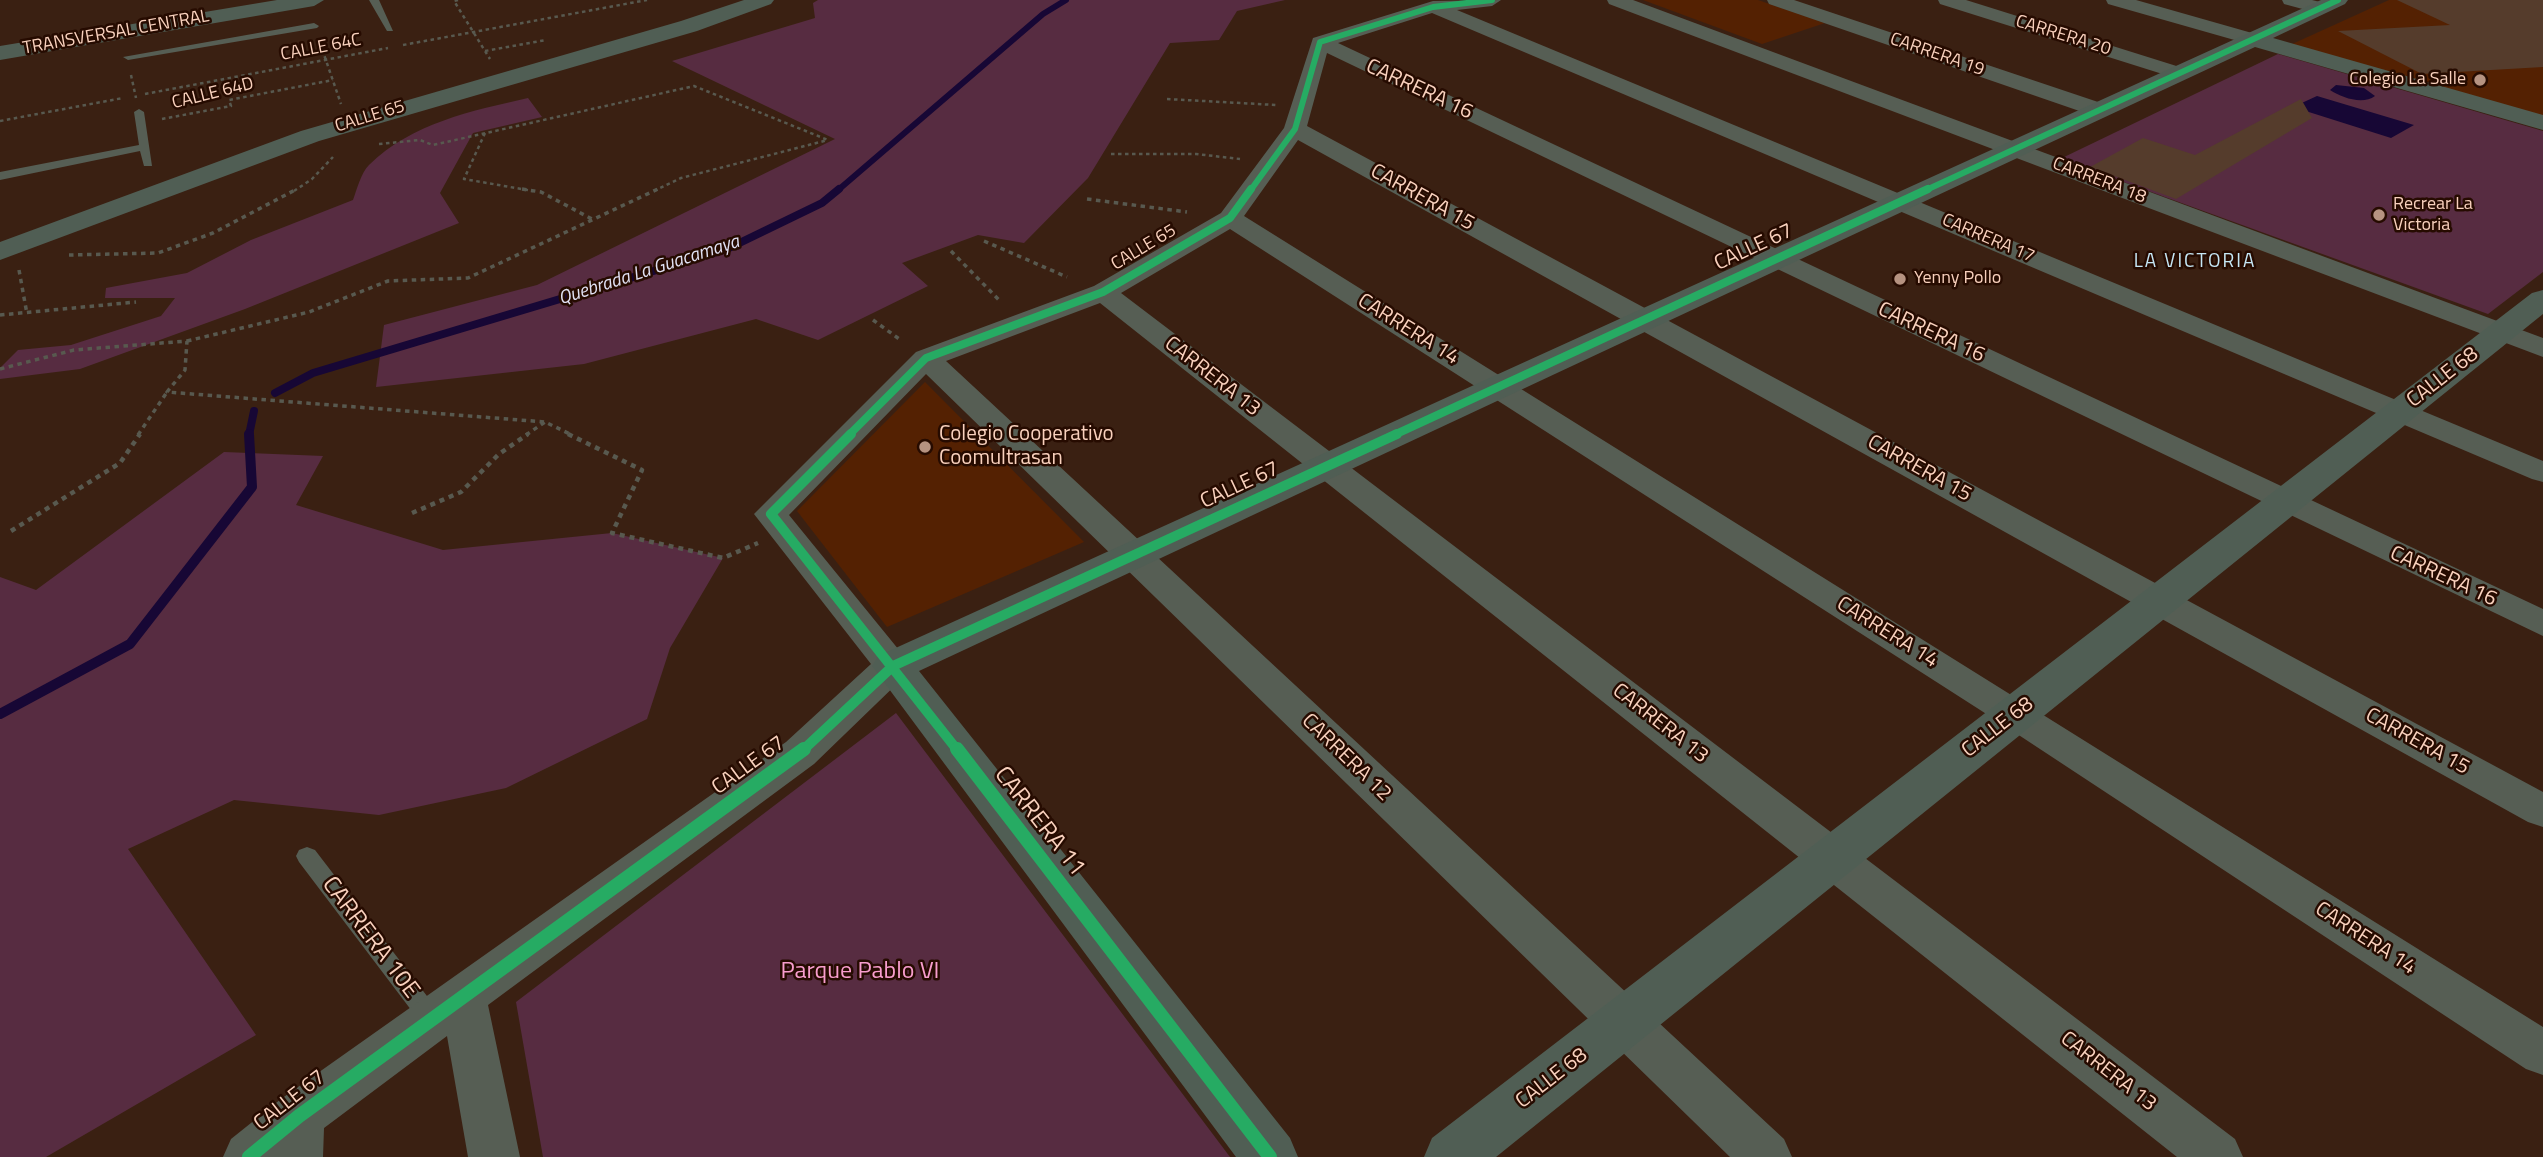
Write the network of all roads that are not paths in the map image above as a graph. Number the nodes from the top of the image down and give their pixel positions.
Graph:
1 (262, 0) edge
2 (314, 0) edge
3 (374, 0) edge
4 (1492, 0) edge
5 (1616, 0) edge
6 (1776, 0) edge
7 (1947, 0) edge
8 (2115, 0) edge
9 (2291, 0) edge
10 (756, 3) edge
11 (2329, 4) edge
12 (1433, 7) junction
13 (314, 26) road end
14 (216, 29) junction
15 (390, 29) dead end
16 (2252, 39) junction
17 (1320, 42) junction
18 (0, 43) edge
19 (0, 53) edge
20 (128, 57) road end
21 (2179, 73) junction
22 (2099, 110) junction
23 (139, 118) road end
24 (1298, 118) junction
25 (2543, 123) edge
26 (145, 146) junction
27 (2014, 149) junction
28 (148, 164) dead end
29 (0, 176) edge
30 (1899, 202) junction
31 (1230, 218) junction
32 (9, 258) edge
33 (1776, 259) junction
34 (1103, 292) junction
35 (2543, 299) edge
36 (1646, 319) junction
37 (2501, 332) junction
38 (2543, 348) edge
39 (926, 358) junction
40 (1498, 387) junction
41 (2400, 412) junction
42 (1328, 466) junction
43 (2543, 472) edge
44 (2286, 502) junction
45 (778, 523) joint
46 (1134, 556) junction
47 (2159, 601) junction
48 (2543, 624) edge
49 (893, 666) junction
50 (2016, 714) junction
51 (2543, 811) edge
52 (307, 856) dead end
53 (1832, 858) junction
54 (448, 1008) junction
55 (1624, 1022) junction
56 (2543, 1053) edge
57 (298, 1136) edge
58 (249, 1157) edge
59 (494, 1157) edge
60 (1270, 1157) edge
61 (1452, 1157) edge
62 (1766, 1157) edge
63 (2217, 1157) edge

1 - 18 street, TRANSVERSAL CENTRAL
2 - 14 street, TRANSVERSAL CENTRAL
3 - 15 lane
4 - 12 street
5 - 27 street, CARRERA 18
6 - 22 street, CARRERA 19
7 - 21 street, CARRERA 20
8 - 16 street
9 - 11 street
10 - 32 street, CALLE 65
11 - 16 street, CALLE 67
12 - 17 street
12 - 30 street, CARRERA 17
13 - 14 lane
14 - 19 street, TRANSVERSAL CENTRAL
14 - 20 lane
16 - 21 street, CALLE 67
16 - 25 street
17 - 24 street, CALLE 65
17 - 33 street, CARRERA 16
21 - 22 street, CALLE 67
22 - 27 street, CALLE 67
23 - 26 lane
24 - 31 street, CALLE 65
24 - 36 street, CARRERA 15
26 - 28 lane
26 - 29 lane
27 - 30 street, CALLE 67
27 - 37 street, CARRERA 18
30 - 33 street, CALLE 67
30 - 41 street, CARRERA 17
31 - 34 street, CALLE 65
31 - 40 street, CARRERA 14
33 - 36 street, CALLE 67
33 - 44 street, CARRERA 16
34 - 39 street, CALLE 65
34 - 42 street, CARRERA 13
35 - 37 street, CALLE 68
36 - 40 street, CALLE 67
36 - 47 street, CARRERA 15
37 - 38 street, CARRERA 18
37 - 41 street, CALLE 68
39 - 45 street, CALLE 65
39 - 46 street, CARRERA 12
40 - 42 street, CALLE 67
40 - 50 street, CARRERA 14
41 - 43 street, CARRERA 17
41 - 44 street, CALLE 68
42 - 46 street, CALLE 67
42 - 53 street, CARRERA 13
44 - 47 street, CALLE 68
44 - 48 street, CARRERA 16
45 - 49 street, CARRERA 11
46 - 49 street, CALLE 67
46 - 55 street, CARRERA 12
47 - 50 street, CALLE 68
47 - 51 street, CARRERA 15
49 - 54 street, CALLE 67
49 - 60 street, CARRERA 11
50 - 53 street, CALLE 68
50 - 56 street, CARRERA 14
52 - 54 lane, CARRERA 10E
53 - 55 street, CALLE 68
53 - 63 street, CARRERA 13
54 - 57 street, CALLE 67
54 - 59 street, CARRERA 10E
55 - 61 street, CALLE 68
55 - 62 street, CARRERA 12
57 - 58 street, CALLE 67

